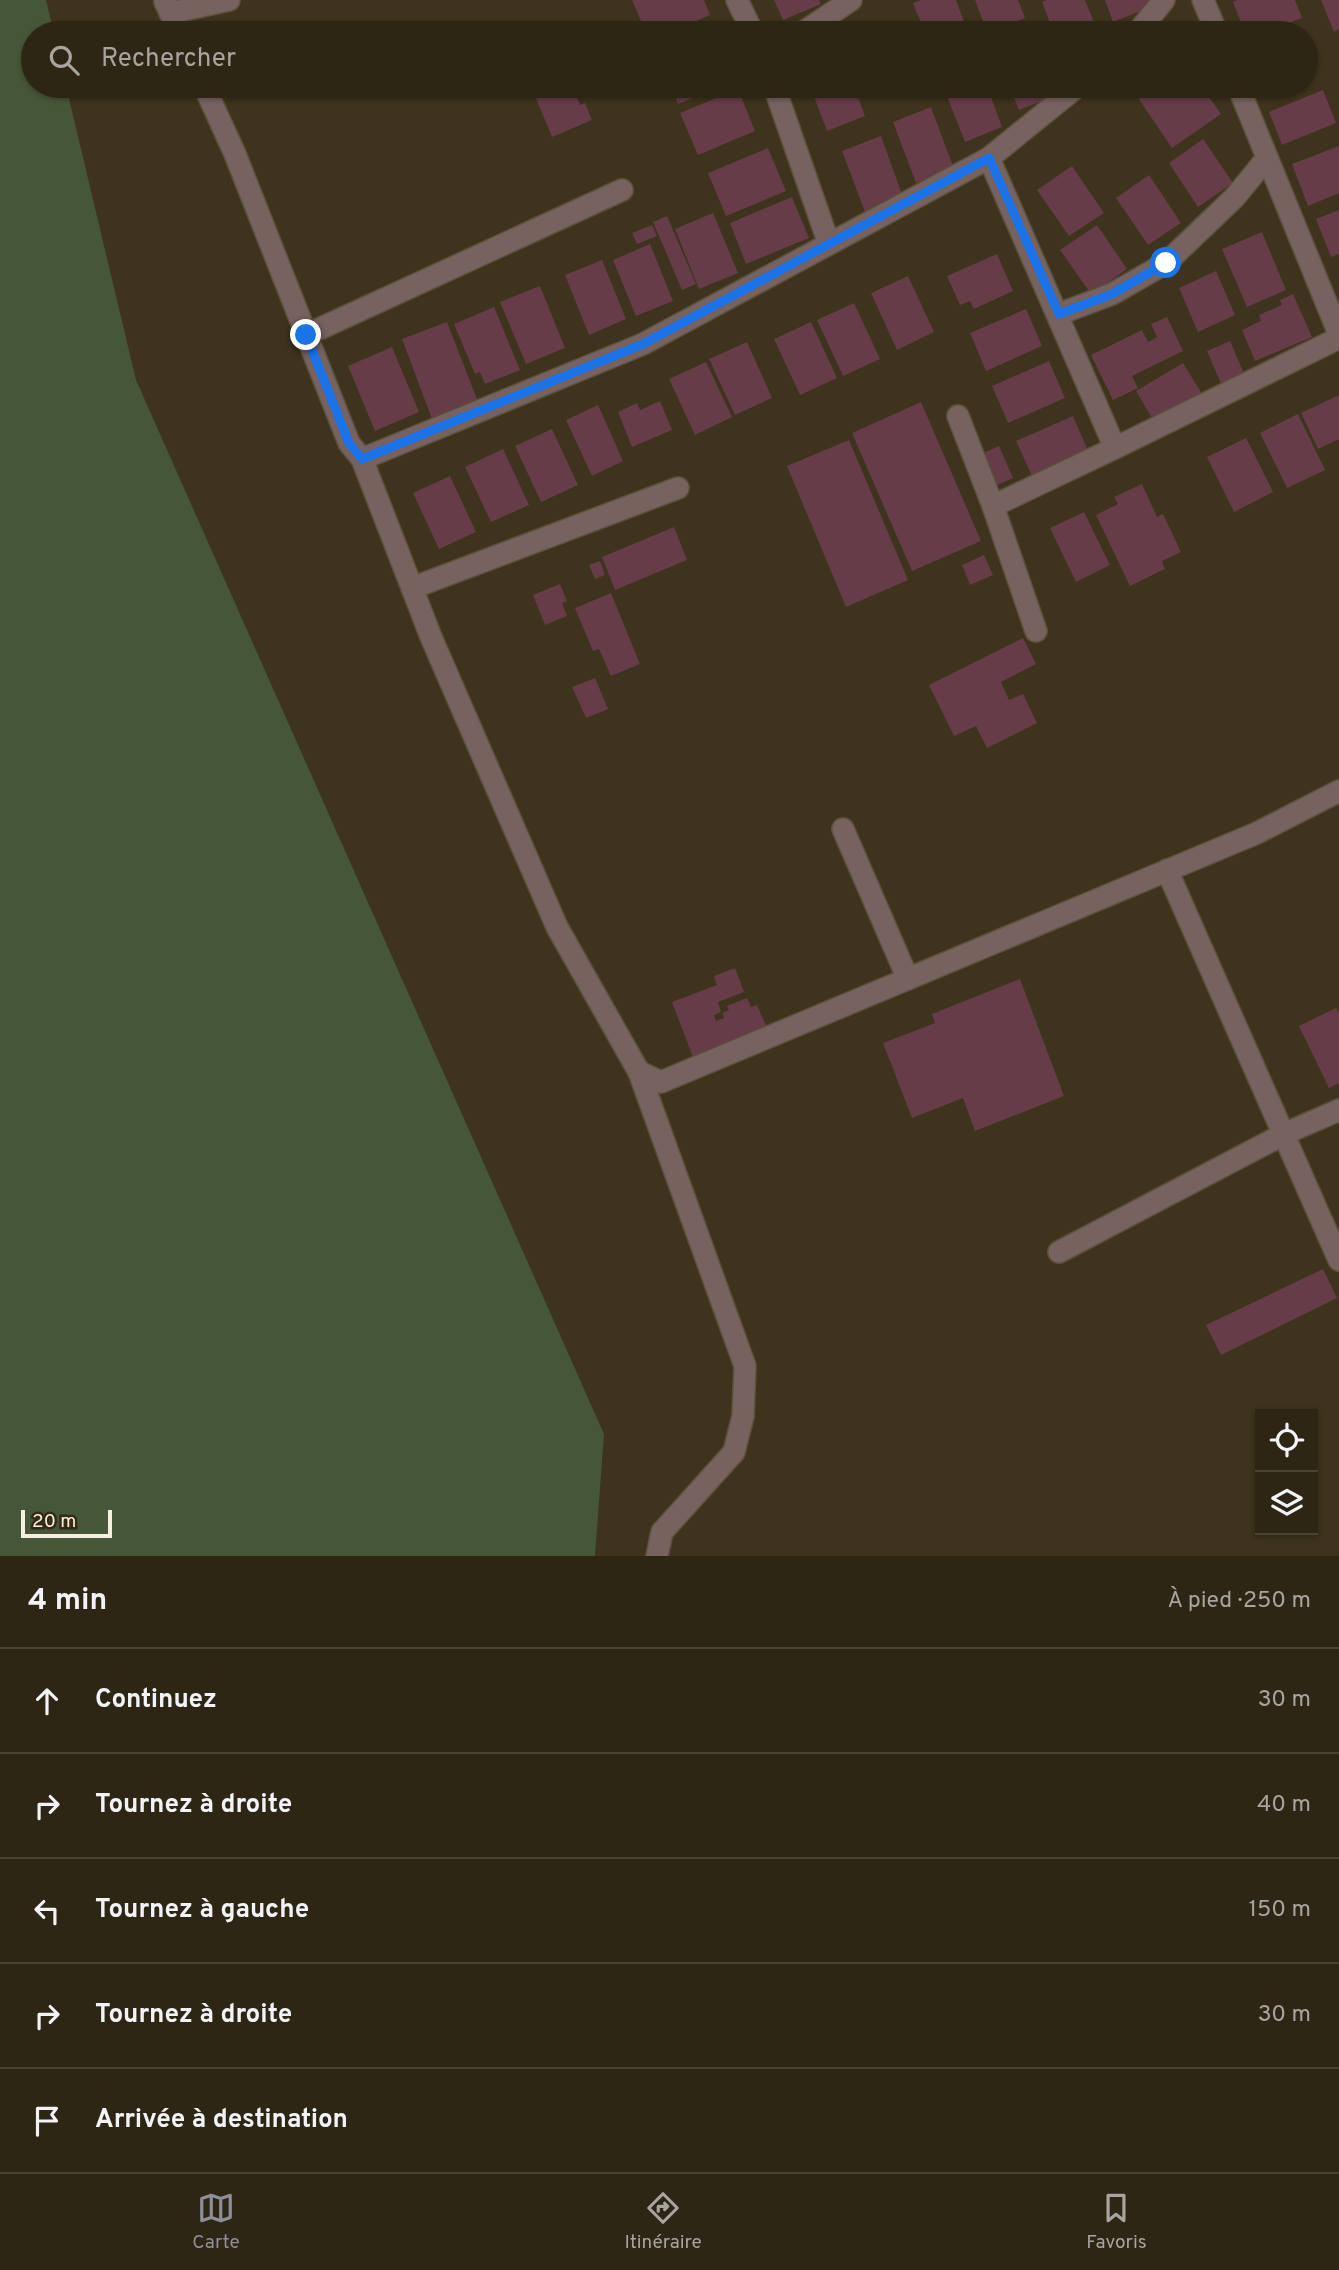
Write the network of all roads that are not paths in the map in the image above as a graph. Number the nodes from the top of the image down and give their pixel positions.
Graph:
1 (229, 0) edge
2 (737, 0) edge
3 (851, 0) edge
4 (1164, 0) edge
5 (1203, 0) edge
6 (167, 6) edge
7 (747, 21) edge
8 (820, 21) edge
9 (1147, 21) edge
10 (1212, 21) edge
11 (209, 98) edge
12 (778, 98) edge
13 (1063, 98) edge
14 (1243, 98) edge
15 (989, 158) junction
16 (1267, 158) junction
17 (622, 190) dead end
18 (829, 244) junction
19 (1059, 314) junction
20 (306, 335) junction
21 (1339, 336) edge
22 (958, 416) dead end
23 (1115, 448) junction
24 (362, 459) junction
25 (678, 488) dead end
26 (993, 506) junction
27 (412, 588) junction
28 (1036, 631) dead end
29 (1339, 791) edge
30 (843, 829) dead end
31 (1167, 870) junction
32 (908, 979) junction
33 (639, 1072) junction
34 (1339, 1110) edge
35 (1284, 1135) junction
36 (1059, 1252) dead end
37 (1339, 1260) edge
38 (657, 1556) edge

1 - 6 street
2 - 7 street
3 - 8 street
4 - 9 street
5 - 10 street
11 - 20 street
12 - 18 street
13 - 15 street
14 - 16 street
15 - 18 street
15 - 19 street
16 - 19 street
16 - 21 street
17 - 20 street
18 - 24 street
19 - 23 street
20 - 24 street
21 - 23 street
22 - 26 street
23 - 26 street
24 - 27 street
25 - 27 street
26 - 28 street
27 - 33 street
29 - 31 street
30 - 32 street
31 - 32 street
31 - 35 street
32 - 33 street
33 - 38 street
34 - 35 street
35 - 36 street
35 - 37 street

